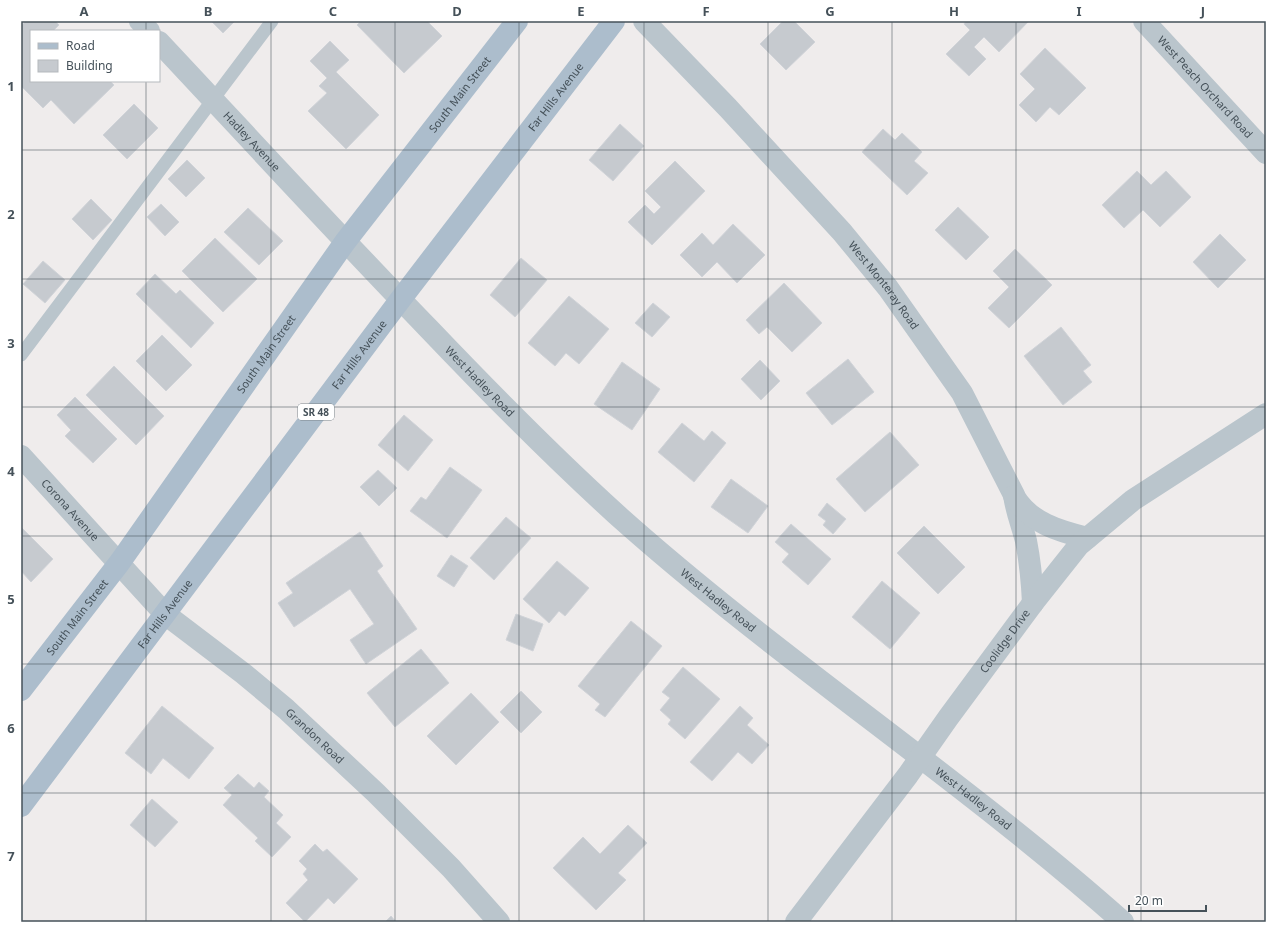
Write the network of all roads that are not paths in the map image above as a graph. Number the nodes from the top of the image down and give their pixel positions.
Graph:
1 (140, 21) edge
2 (272, 21) edge
3 (517, 21) edge
4 (614, 21) edge
5 (644, 21) edge
6 (1144, 21) edge
7 (148, 30) edge
8 (160, 43) edge
9 (213, 100) junction
10 (1266, 153) edge
11 (344, 242) junction
12 (400, 300) junction
13 (21, 355) edge
14 (1266, 414) edge
15 (21, 456) edge
16 (1014, 495) junction
17 (1087, 538) junction
18 (120, 562) junction
19 (1033, 603) junction
20 (165, 614) junction
21 (21, 690) edge
22 (921, 756) junction
23 (21, 806) edge
24 (499, 922) edge
25 (796, 922) edge
26 (1123, 922) edge

1 - 7 street
2 - 9 lane
3 - 11 main road, South Main Street
4 - 12 main road, Far Hills Avenue / SR 48
5 - 16 street, West Monteray Road
6 - 10 street, West Peach Orchard Road
8 - 9 street, Hadley Avenue
9 - 11 street, Hadley Avenue
9 - 13 lane
11 - 12 street, West Hadley Road
11 - 18 main road, South Main Street
12 - 20 main road, Far Hills Avenue / SR 48
12 - 22 street, West Hadley Road
14 - 17 street, Coolidge Drive
15 - 18 street, Corona Avenue
16 - 17 street
16 - 19 street, West Monteray Road
17 - 19 street, Coolidge Drive
18 - 20 street, Grandon Road
18 - 21 main road, South Main Street
19 - 22 street, Coolidge Drive
20 - 23 main road, Far Hills Avenue / SR 48
20 - 24 street, Grandon Road
22 - 25 street, Coolidge Drive
22 - 26 street, West Hadley Road

